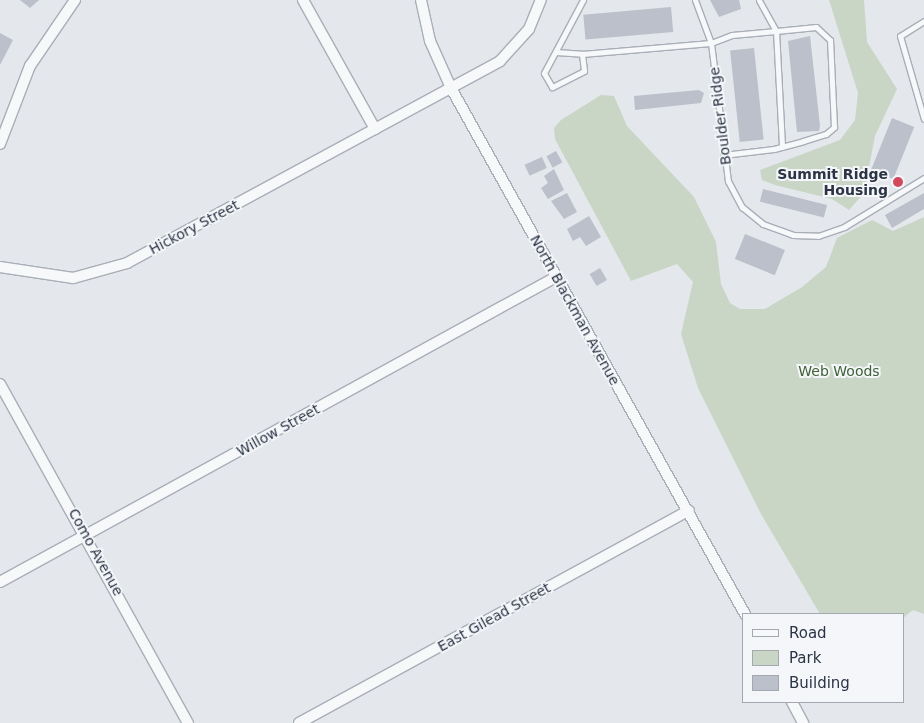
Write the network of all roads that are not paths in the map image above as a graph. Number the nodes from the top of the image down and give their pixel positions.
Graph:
1 (76, 0) edge
2 (303, 0) edge
3 (421, 0) edge
4 (541, 0) edge
5 (584, 0) edge
6 (694, 0) edge
7 (759, 0) edge
8 (924, 21) edge
9 (776, 31) junction
10 (711, 43) junction
11 (556, 52) junction
12 (582, 54) junction
13 (451, 88) junction
14 (924, 119) edge
15 (375, 129) junction
16 (0, 144) edge
17 (782, 147) junction
18 (723, 155) junction
19 (924, 178) edge
20 (0, 267) edge
21 (556, 277) junction
22 (0, 384) edge
23 (688, 510) junction
24 (86, 535) junction
25 (0, 582) edge
26 (745, 613) edge
27 (793, 703) edge
28 (188, 723) edge
29 (300, 723) edge
30 (803, 723) edge

1 - 16 street
2 - 15 street
3 - 13 street, North Blackman Avenue
4 - 13 street
5 - 11 lane
6 - 10 lane, Boulder Ridge
7 - 9 lane
8 - 14 lane
9 - 10 lane
9 - 17 lane
9 - 17 lane
10 - 12 lane
10 - 18 lane, Boulder Ridge
11 - 12 lane
11 - 12 lane
13 - 15 street, Hickory Street
13 - 21 street, North Blackman Avenue
15 - 20 street, Hickory Street
17 - 18 lane
18 - 19 lane, Boulder Ridge
21 - 23 street, North Blackman Avenue
21 - 24 street, Willow Street
22 - 24 street, Como Avenue
23 - 26 street, North Blackman Avenue
23 - 29 street, East Gilead Street
24 - 25 street, Willow Street
24 - 28 street, Como Avenue
27 - 30 street

